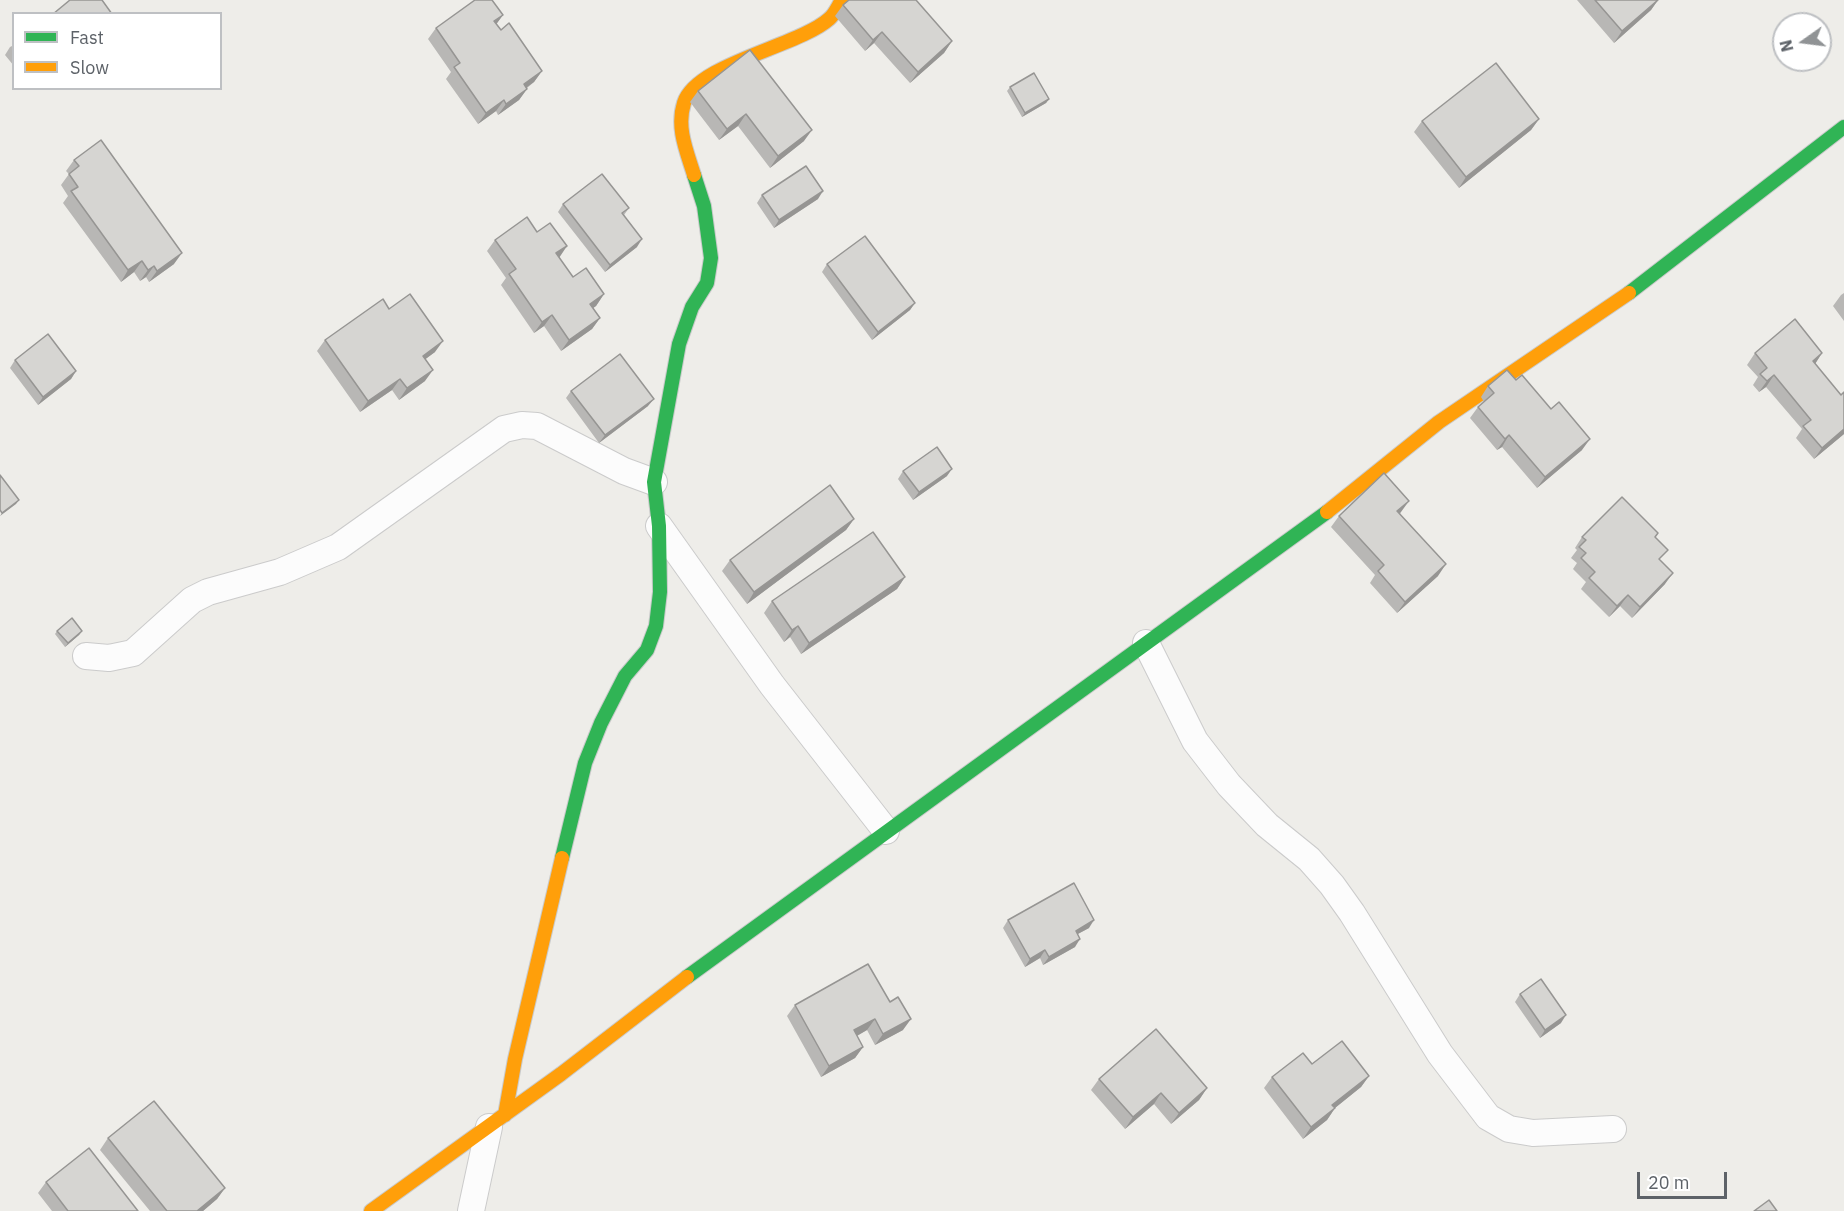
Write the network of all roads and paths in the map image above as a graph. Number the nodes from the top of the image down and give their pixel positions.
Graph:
1 (842, 0) edge
2 (1844, 127) edge
3 (654, 483) junction
4 (659, 526) junction
5 (1146, 643) junction
6 (86, 656) dead end
7 (886, 831) junction
8 (497, 1121) junction
9 (1613, 1129) dead end
10 (371, 1211) edge
11 (471, 1211) edge

1 - 3 street
2 - 5 street
3 - 4 street
3 - 6 street
4 - 7 street
4 - 8 street
5 - 7 street
5 - 9 street
7 - 8 street
8 - 10 street
8 - 11 street

